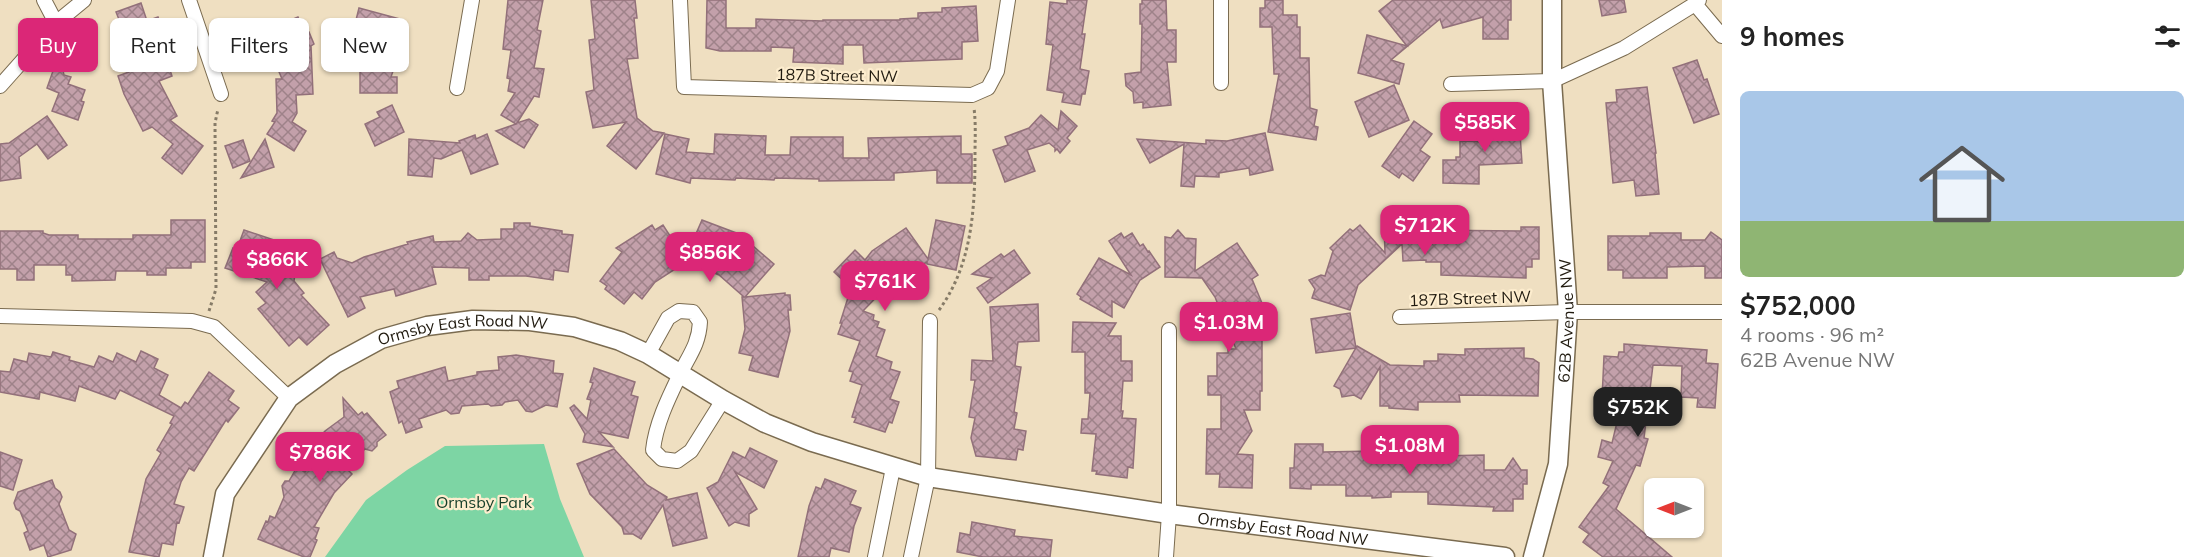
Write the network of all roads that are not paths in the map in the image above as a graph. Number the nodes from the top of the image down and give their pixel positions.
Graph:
1 (44, 0) edge
2 (84, 0) edge
3 (189, 0) edge
4 (472, 0) edge
5 (680, 0) edge
6 (1008, 0) edge
7 (1221, 0) edge
8 (1552, 0) edge
9 (1697, 2) edge
10 (54, 18) edge
11 (61, 18) edge
12 (1722, 36) edge
13 (18, 65) edge
14 (1552, 81) junction
15 (1221, 83) dead end
16 (1451, 84) dead end
17 (0, 86) edge
18 (457, 88) dead end
19 (221, 94) road end
20 (1568, 312) junction
21 (1722, 312) edge
22 (0, 316) edge
23 (1400, 317) dead end
24 (930, 321) road end
25 (1169, 330) dead end
26 (648, 354) junction
27 (681, 373) junction
28 (289, 398) junction
29 (723, 400) junction
30 (893, 468) junction
31 (928, 477) junction
32 (1169, 513) junction
33 (213, 557) edge
34 (875, 557) edge
35 (911, 557) edge
36 (1166, 557) edge
37 (1505, 557) edge
38 (1533, 557) edge

1 - 10 street
2 - 11 street
3 - 19 street
4 - 18 street
5 - 6 street, 187B Street NW
7 - 15 street
8 - 14 street, 62B Avenue NW
9 - 12 street
9 - 14 street
13 - 17 street
14 - 16 street
14 - 20 street, 62B Avenue NW
20 - 21 street, 187B Street NW
20 - 23 street, 187B Street NW
20 - 38 street, 62B Avenue NW
22 - 28 street
24 - 31 street
25 - 32 street
26 - 27 street, Ormsby East Road NW
26 - 27 street
26 - 28 street, Ormsby East Road NW
27 - 29 street, Ormsby East Road NW
27 - 29 street
28 - 33 street, Ormsby East Road NW
29 - 30 street, Ormsby East Road NW
30 - 31 street, Ormsby East Road NW
30 - 34 street
31 - 32 street, Ormsby East Road NW
31 - 35 street
32 - 36 street
32 - 37 street, Ormsby East Road NW

